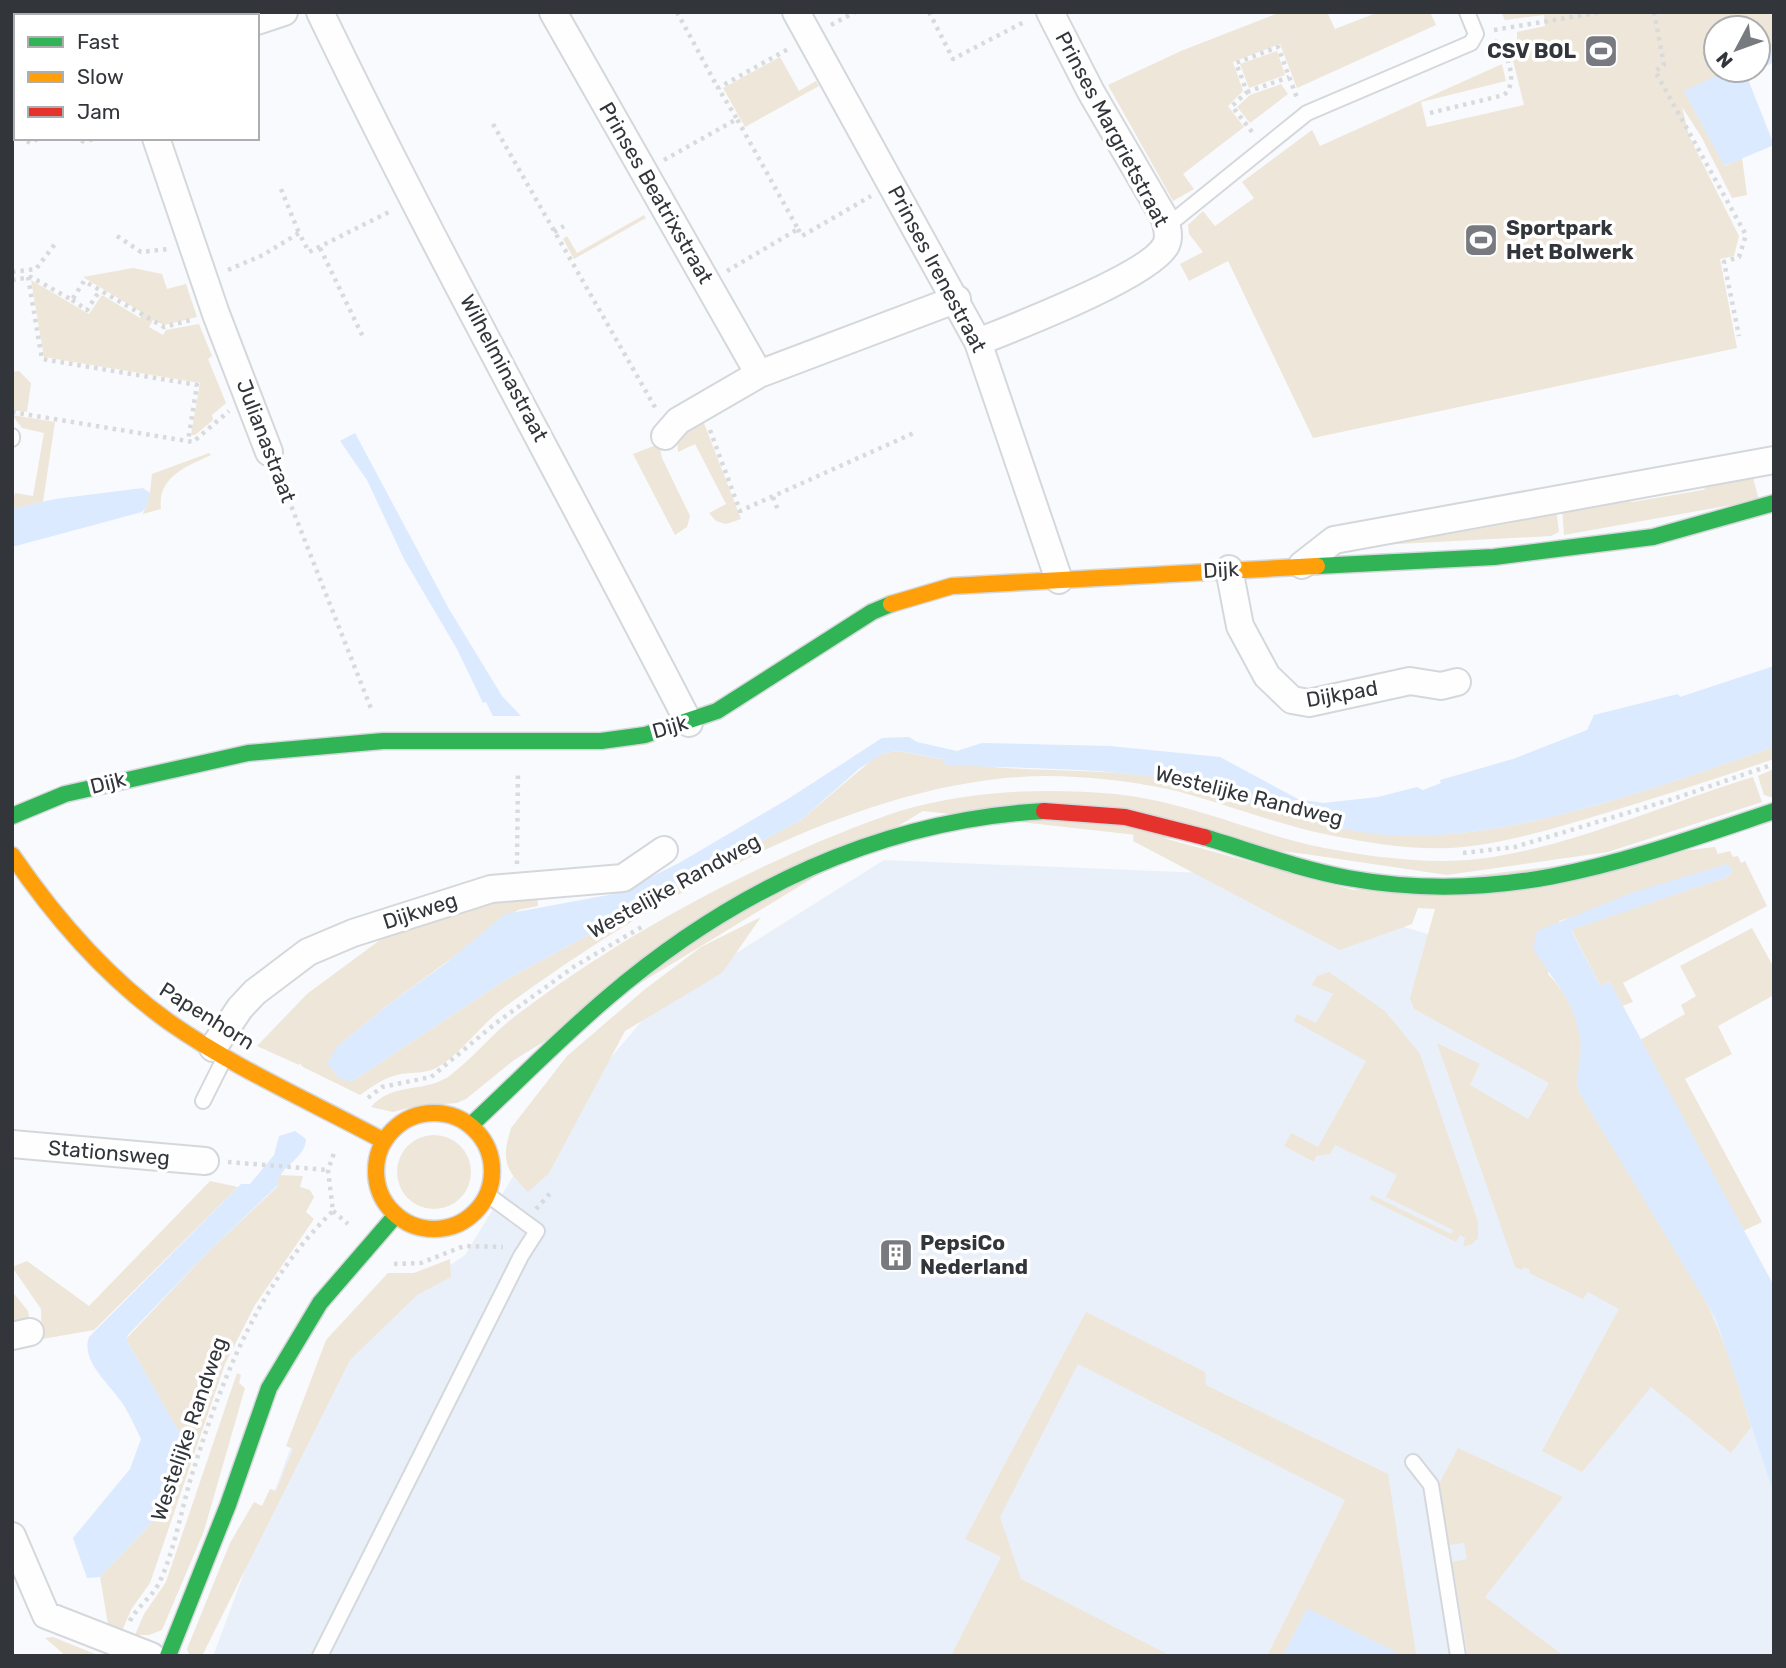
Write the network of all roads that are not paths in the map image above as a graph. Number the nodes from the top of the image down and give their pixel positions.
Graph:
1 (284, 12) edge
2 (320, 12) edge
3 (553, 12) edge
4 (796, 12) edge
5 (1467, 12) edge
6 (1041, 15) edge
7 (259, 21) edge
8 (157, 140) edge
9 (1167, 226) junction
10 (957, 299) junction
11 (978, 342) junction
12 (759, 374) junction
13 (668, 433) road end
14 (269, 452) road end
15 (1774, 460) edge
16 (1774, 503) edge
17 (1301, 565) junction
18 (1229, 569) junction
19 (1059, 580) junction
20 (1457, 682) dead end
21 (689, 723) junction
22 (12, 816) edge
23 (1772, 816) edge
24 (664, 850) dead end
25 (12, 855) edge
26 (219, 1052) junction
27 (203, 1101) dead end
28 (471, 1125) junction
29 (384, 1141) junction
30 (12, 1144) edge
31 (205, 1161) dead end
32 (488, 1195) junction
33 (396, 1215) junction
34 (1413, 1462) dead end
35 (12, 1536) edge
36 (151, 1656) edge
37 (168, 1656) edge
38 (320, 1656) edge
39 (1458, 1656) edge

1 - 7 street
2 - 21 street, Wilhelminastraat
3 - 12 street, Prinses Beatrixstraat
4 - 10 street, Prinses Irenestraat
5 - 9 lane
6 - 9 street, Prinses Margrietstraat
8 - 14 street, Julianastraat
9 - 11 street, Prinses Margrietstraat
10 - 11 street, Prinses Irenestraat
10 - 12 street
11 - 19 street, Prinses Irenestraat
12 - 13 street
15 - 17 street
16 - 17 street, Dijk
17 - 18 street, Dijk
18 - 19 street, Dijk
18 - 20 street, Dijkpad
19 - 21 street, Dijk
21 - 22 street, Dijk
23 - 28 street
24 - 26 street, Dijkweg
25 - 26 street, Papenhorn
26 - 27 lane
26 - 29 street, Papenhorn
28 - 29 street
28 - 32 street
29 - 33 street
30 - 31 street, Stationsweg
32 - 33 street
32 - 38 lane
33 - 37 street
34 - 39 lane
35 - 36 street

